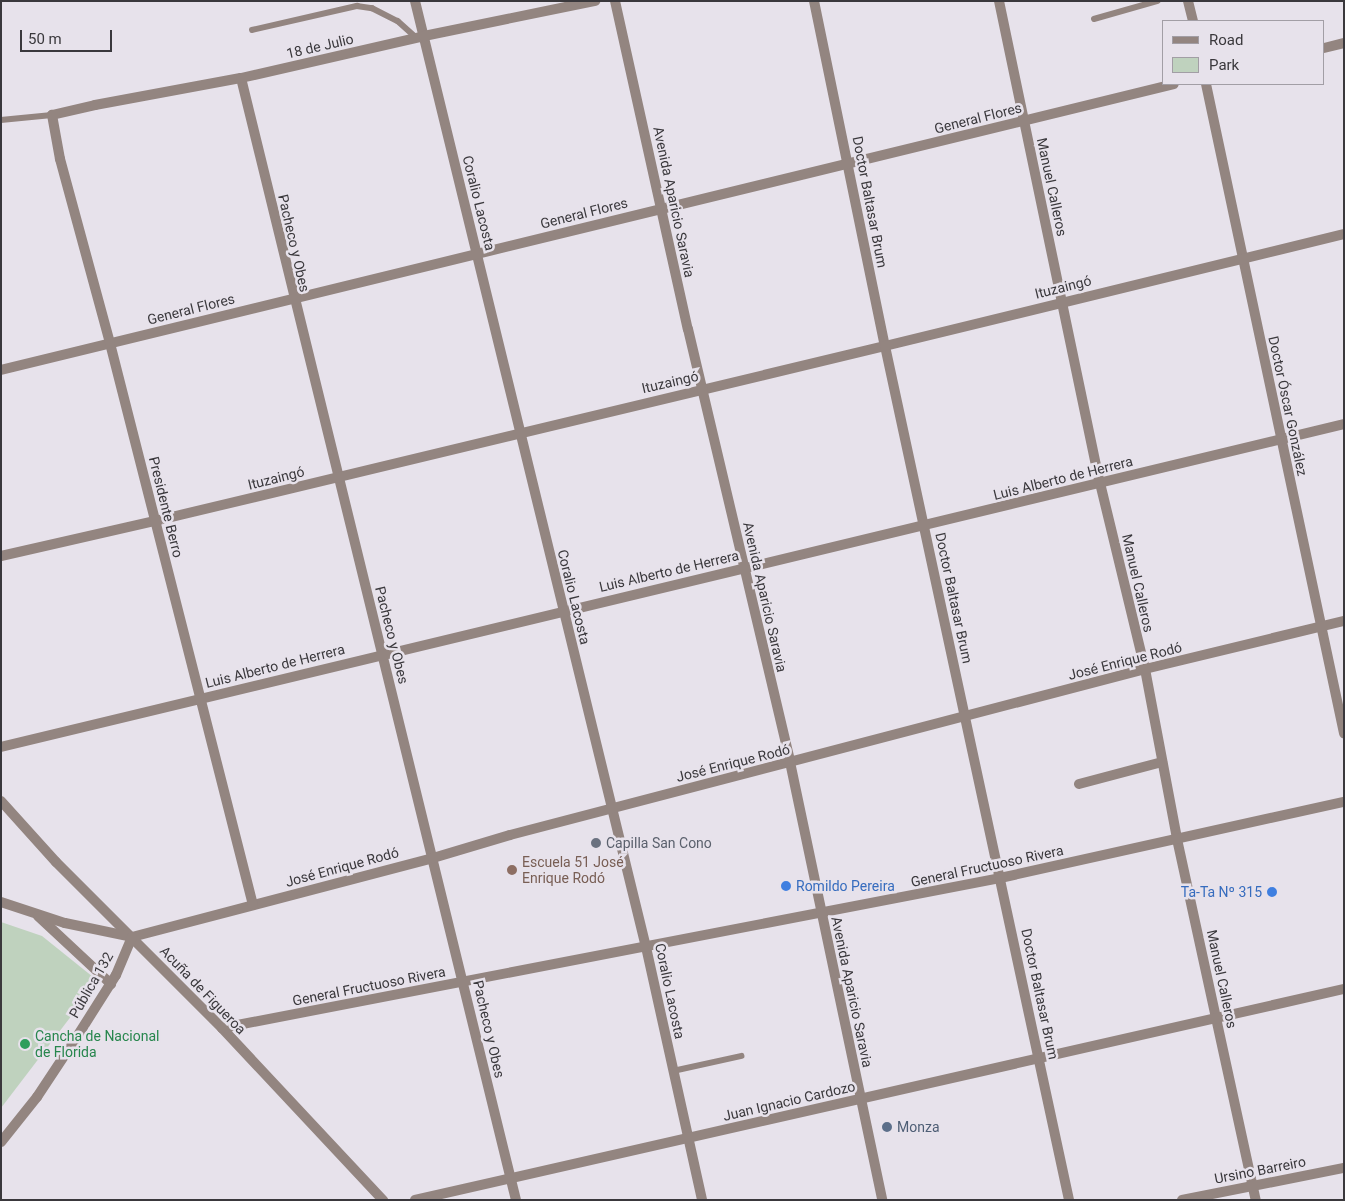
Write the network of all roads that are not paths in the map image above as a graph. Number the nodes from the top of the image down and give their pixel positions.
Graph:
1 (415, 1) edge
2 (594, 1) edge
3 (615, 1) edge
4 (814, 1) edge
5 (999, 1) edge
6 (1157, 1) edge
7 (1188, 1) edge
8 (1094, 19) dead end
9 (1193, 20) edge
10 (252, 30) dead end
11 (420, 37) junction
12 (1344, 43) edge
13 (1325, 48) edge
14 (241, 78) junction
15 (1170, 85) edge
16 (1206, 85) edge
17 (52, 116) junction
18 (1, 120) edge
19 (1024, 121) junction
20 (848, 164) junction
21 (662, 208) junction
22 (1344, 234) edge
23 (478, 253) junction
24 (1242, 258) junction
25 (293, 298) junction
26 (1062, 301) junction
27 (110, 343) junction
28 (885, 346) junction
29 (1, 370) edge
30 (703, 389) junction
31 (1344, 424) edge
32 (519, 432) junction
33 (1281, 440) junction
34 (338, 477) junction
35 (1100, 483) junction
36 (155, 522) junction
37 (925, 526) junction
38 (1, 556) edge
39 (744, 567) junction
40 (563, 610) junction
41 (1344, 622) edge
42 (1321, 628) junction
43 (382, 654) junction
44 (1145, 669) junction
45 (199, 698) junction
46 (964, 718) junction
47 (1344, 733) edge
48 (1, 747) edge
49 (790, 762) junction
50 (1162, 762) junction
51 (1079, 784) dead end
52 (1, 801) edge
53 (1344, 802) edge
54 (612, 808) junction
55 (1177, 839) junction
56 (433, 858) junction
57 (1000, 878) junction
58 (1, 902) edge
59 (253, 905) junction
60 (820, 912) junction
61 (36, 914) junction
62 (132, 937) junction
63 (646, 947) junction
64 (464, 981) junction
65 (110, 984) junction
66 (1344, 989) edge
67 (1216, 1018) junction
68 (222, 1028) junction
69 (741, 1056) dead end
70 (1040, 1058) junction
71 (673, 1071) junction
72 (861, 1098) junction
73 (688, 1138) junction
74 (1, 1142) edge
75 (1344, 1168) edge
76 (511, 1179) junction
77 (1253, 1186) junction
78 (383, 1200) edge
79 (415, 1200) edge
80 (516, 1200) edge
81 (702, 1200) edge
82 (882, 1200) edge
83 (1069, 1200) edge
84 (1182, 1200) edge
85 (1256, 1200) edge

1 - 11 street, Coralio Lacosta
2 - 11 street, 18 de Julio
3 - 21 street, Avenida Aparicio Saravia
4 - 20 street, Doctor Baltasar Brum
5 - 19 street, Manuel Calleros
6 - 8 lane
7 - 9 street
10 - 11 lane
11 - 14 street, 18 de Julio
11 - 23 street, Coralio Lacosta
12 - 13 street
14 - 17 street, 18 de Julio
14 - 25 street, Pacheco y Obes
15 - 19 street, General Flores
16 - 24 street, Doctor Óscar González
17 - 18 lane
17 - 27 street, Presidente Berro
19 - 20 street, General Flores
19 - 26 street, Manuel Calleros
20 - 21 street, General Flores
20 - 28 street, Doctor Baltasar Brum
21 - 23 street, General Flores
21 - 30 street, Avenida Aparicio Saravia
22 - 24 street, Ituzaingó
23 - 25 street, General Flores
23 - 32 street, Coralio Lacosta
24 - 26 street, Ituzaingó
24 - 33 street, Doctor Óscar González
25 - 27 street, General Flores
25 - 34 street, Pacheco y Obes
26 - 28 street, Ituzaingó
26 - 35 street, Manuel Calleros
27 - 29 street, General Flores
27 - 36 street, Presidente Berro
28 - 30 street, Ituzaingó
28 - 37 street, Doctor Baltasar Brum
30 - 32 street, Ituzaingó
30 - 39 street, Avenida Aparicio Saravia
31 - 33 street, Luis Alberto de Herrera
32 - 34 street, Ituzaingó
32 - 40 street, Coralio Lacosta
33 - 35 street, Luis Alberto de Herrera
33 - 42 street, Doctor Óscar González
34 - 36 street, Ituzaingó
34 - 43 street, Pacheco y Obes
35 - 37 street, Luis Alberto de Herrera
35 - 44 street, Manuel Calleros
36 - 38 street, Ituzaingó
36 - 45 street, Presidente Berro
37 - 39 street, Luis Alberto de Herrera
37 - 46 street, Doctor Baltasar Brum
39 - 40 street, Luis Alberto de Herrera
39 - 49 street, Avenida Aparicio Saravia
40 - 43 street, Luis Alberto de Herrera
40 - 54 street, Coralio Lacosta
41 - 42 street, José Enrique Rodó
42 - 44 street, José Enrique Rodó
42 - 47 street, Doctor Óscar González
43 - 45 street, Luis Alberto de Herrera
43 - 56 street, Pacheco y Obes
44 - 46 street, José Enrique Rodó
44 - 50 street, Manuel Calleros
45 - 48 street, Luis Alberto de Herrera
45 - 59 street, Presidente Berro
46 - 49 street, José Enrique Rodó
46 - 57 street, Doctor Baltasar Brum
49 - 54 street, José Enrique Rodó
49 - 60 street, Avenida Aparicio Saravia
50 - 51 street
50 - 55 street, Manuel Calleros
52 - 62 street, Acuña de Figueroa
53 - 55 street, General Fructuoso Rivera
54 - 56 street, José Enrique Rodó
54 - 63 street, Coralio Lacosta
55 - 57 street, General Fructuoso Rivera
55 - 67 street, Manuel Calleros
56 - 59 street, José Enrique Rodó
56 - 64 street, Pacheco y Obes
57 - 60 street, General Fructuoso Rivera
57 - 70 street, Doctor Baltasar Brum
58 - 61 street
59 - 62 street, José Enrique Rodó
60 - 63 street, General Fructuoso Rivera
60 - 72 street, Avenida Aparicio Saravia
61 - 62 street
61 - 65 street
62 - 65 street, Pública 132
62 - 68 street, Acuña de Figueroa
63 - 64 street, General Fructuoso Rivera
63 - 71 street, Coralio Lacosta
64 - 68 street, General Fructuoso Rivera
64 - 76 street, Pacheco y Obes
65 - 74 street, Pública 132
66 - 67 street, Juan Ignacio Cardozo
67 - 70 street, Juan Ignacio Cardozo
67 - 77 street, Manuel Calleros
68 - 78 street, Acuña de Figueroa
69 - 71 lane
70 - 72 street, Juan Ignacio Cardozo
70 - 83 street, Doctor Baltasar Brum
71 - 73 street, Coralio Lacosta
72 - 73 street, Juan Ignacio Cardozo
72 - 82 street, Avenida Aparicio Saravia
73 - 76 street, Juan Ignacio Cardozo
73 - 81 street, Coralio Lacosta
75 - 77 street, Ursino Barreiro
76 - 79 street, Juan Ignacio Cardozo
76 - 80 street, Pacheco y Obes
77 - 84 street, Ursino Barreiro
77 - 85 street, Manuel Calleros

